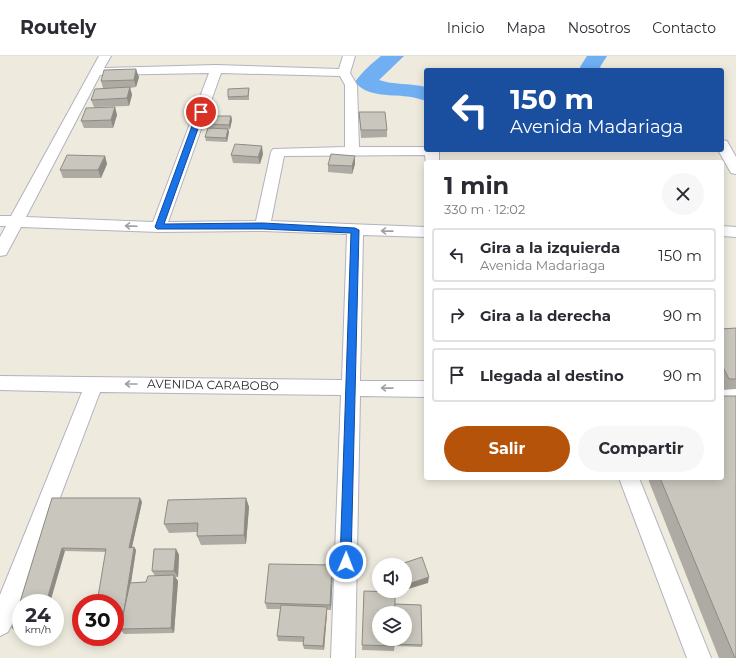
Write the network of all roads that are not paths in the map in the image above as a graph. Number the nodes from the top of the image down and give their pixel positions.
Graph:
1 (105, 56) edge
2 (349, 56) edge
3 (216, 70) junction
4 (97, 72) junction
5 (344, 73) junction
6 (724, 148) edge
7 (352, 151) junction
8 (424, 151) edge
9 (736, 170) edge
10 (0, 221) edge
11 (16, 222) junction
12 (263, 226) junction
13 (159, 227) junction
14 (355, 230) junction
15 (724, 231) edge
16 (424, 232) edge
17 (736, 232) edge
18 (0, 251) edge
19 (0, 383) edge
20 (94, 384) junction
21 (350, 387) junction
22 (424, 389) edge
23 (724, 393) edge
24 (736, 393) edge
25 (630, 480) edge
26 (0, 624) edge
27 (343, 658) edge
28 (699, 658) edge

1 - 4 street
2 - 5 street
3 - 4 street
3 - 5 street
3 - 13 street
4 - 11 street
5 - 7 street
6 - 9 street
7 - 8 street
7 - 12 street
10 - 11 street
13 -> 11 street
11 - 18 street
12 - 13 street
12 - 14 street
16 -> 14 street
14 - 21 street
15 - 17 street
19 - 20 street, AVENIDA CARABOBO
21 -> 20 street, AVENIDA CARABOBO
20 - 26 street
22 -> 21 street, AVENIDA CARABOBO
21 - 27 street
23 - 24 street
25 - 28 street

